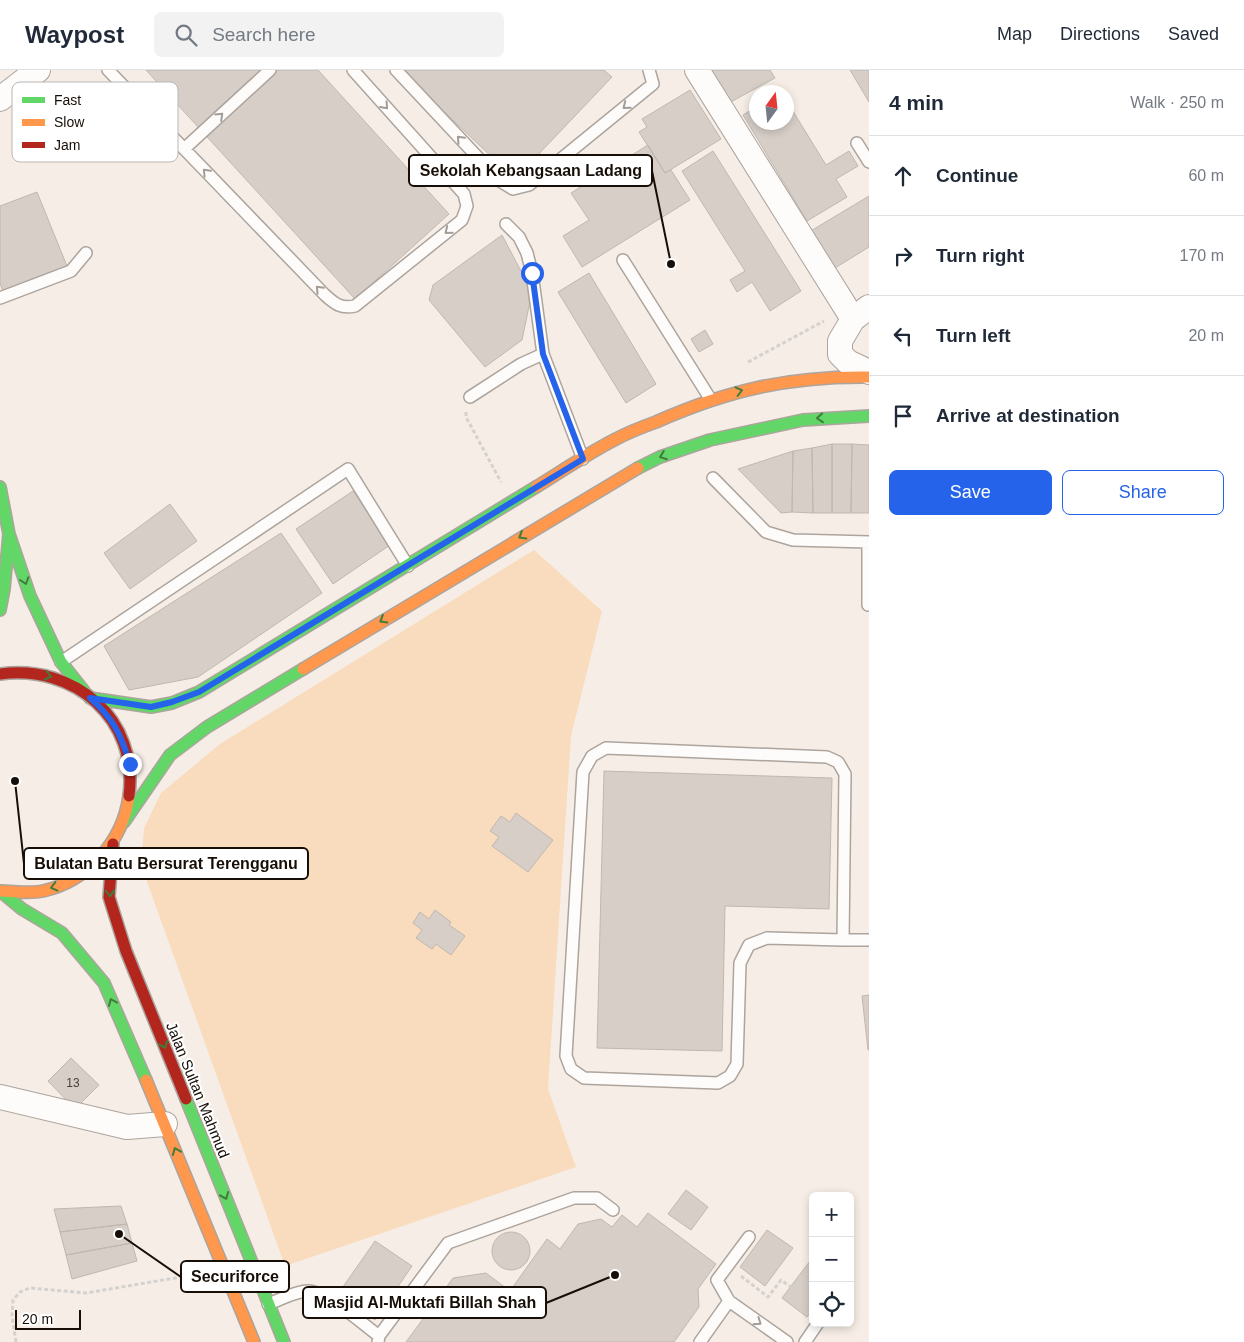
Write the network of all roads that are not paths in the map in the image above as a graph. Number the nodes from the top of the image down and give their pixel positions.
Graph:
1 (38, 70) edge
2 (108, 70) edge
3 (270, 70) edge
4 (353, 70) edge
5 (396, 70) edge
6 (649, 70) edge
7 (697, 70) edge
8 (22, 82) edge
9 (120, 82) edge
10 (12, 90) edge
11 (0, 99) edge
12 (178, 143) edge
13 (857, 144) dead end
14 (184, 149) junction
15 (869, 162) edge
16 (506, 224) dead end
17 (86, 253) dead end
18 (623, 260) dead end
19 (0, 298) edge
20 (856, 312) edge
21 (543, 354) junction
22 (869, 372) edge
23 (869, 377) edge
24 (470, 397) road end
25 (711, 400) junction
26 (869, 416) edge
27 (583, 459) junction
28 (713, 478) dead end
29 (0, 487) edge
30 (9, 534) junction
31 (869, 542) edge
32 (408, 566) junction
33 (868, 605) edge
34 (0, 610) edge
35 (61, 662) junction
36 (0, 674) edge
37 (87, 694) junction
38 (124, 822) junction
39 (113, 844) junction
40 (0, 891) edge
41 (843, 940) junction
42 (869, 940) edge
43 (0, 1097) edge
44 (165, 1124) junction
45 (613, 1210) dead end
46 (749, 1237) dead end
47 (729, 1301) junction
48 (268, 1304) junction
49 (815, 1327) edge
50 (378, 1339) edge
51 (254, 1342) edge
52 (284, 1342) edge
53 (700, 1342) edge
54 (787, 1342) edge
55 (805, 1342) edge

1 - 8 street
2 - 9 lane
14 -> 3 lane
4 -> 14 lane
6 -> 5 lane
7 - 20 street
10 - 11 street
12 - 14 lane
13 - 15 lane
16 - 21 lane
17 - 19 lane
18 - 25 lane
20 - 22 street
21 - 24 lane
21 - 27 lane
25 -> 23 main road
25 - 27 main road
26 -> 38 main road
27 - 32 main road
28 - 31 lane
29 - 30 main road
30 - 34 main road
30 -> 35 main road
31 - 33 lane
32 - 35 lane
32 - 37 main road
35 - 37 main road
36 -> 37 main road
37 - 38 main road
38 - 39 main road
39 -> 40 main road
39 -> 48 main road, Jalan Sultan Mahmud
44 -> 40 main road
41 - 41 lane
41 - 42 lane
43 - 44 street
51 -> 44 main road
45 - 50 lane
46 - 47 lane
47 - 53 lane
47 -> 54 lane
48 - 50 lane
48 - 52 main road, Jalan Sultan Mahmud
49 - 55 lane

